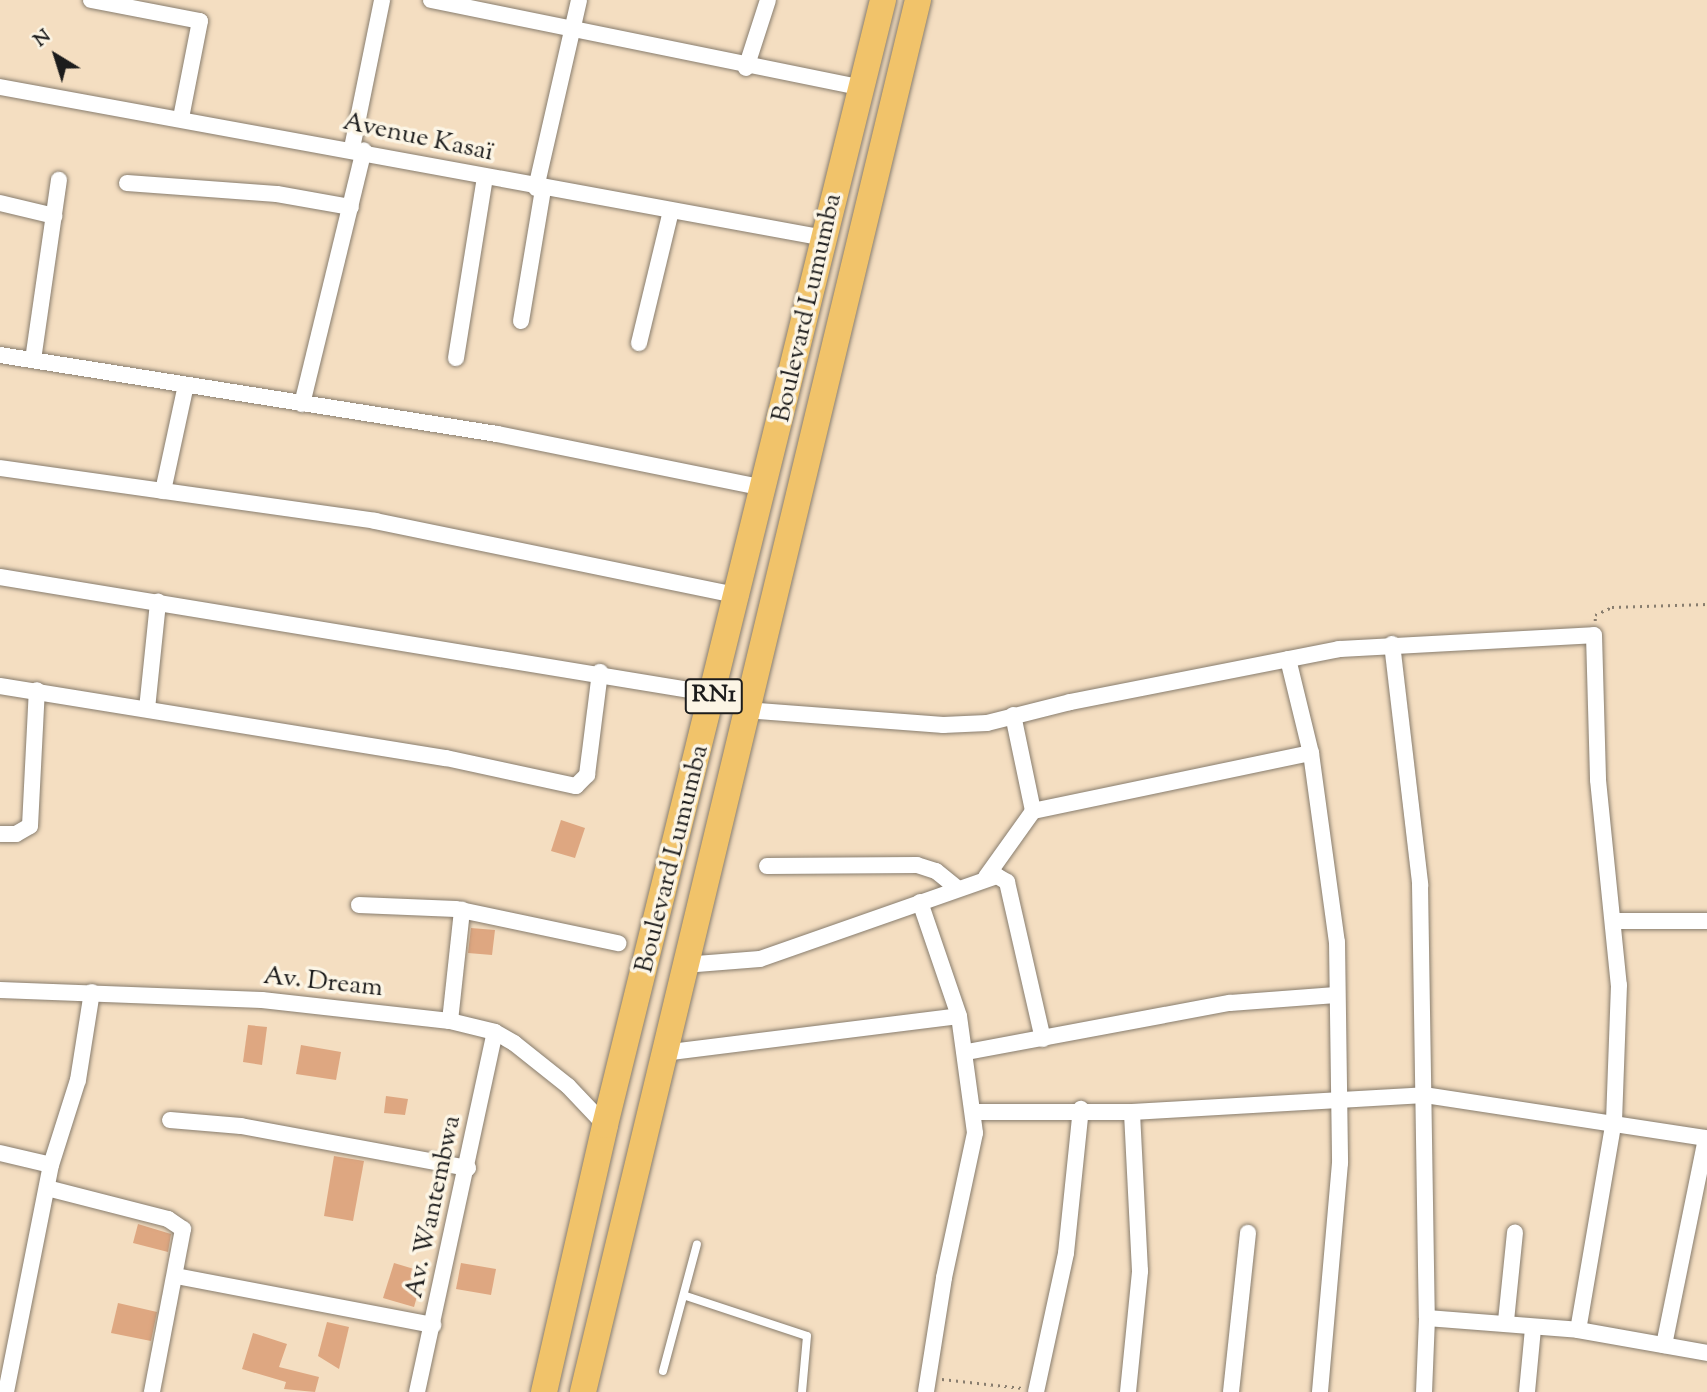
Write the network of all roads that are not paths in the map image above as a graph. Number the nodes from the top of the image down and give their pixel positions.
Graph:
1 (91, 0) edge
2 (382, 0) edge
3 (431, 0) edge
4 (579, 0) edge
5 (768, 0) edge
6 (883, 0) edge
7 (918, 0) edge
8 (574, 28) junction
9 (746, 68) junction
10 (0, 87) edge
11 (862, 88) junction
12 (181, 118) junction
13 (358, 149) junction
14 (485, 177) junction
15 (59, 180) dead end
16 (127, 183) dead end
17 (540, 189) junction
18 (0, 203) edge
19 (351, 207) junction
20 (671, 211) junction
21 (54, 216) junction
22 (825, 238) junction
23 (521, 321) dead end
24 (639, 343) dead end
25 (0, 355) edge
26 (456, 358) dead end
27 (33, 360) junction
28 (186, 385) junction
29 (302, 404) junction
30 (0, 468) edge
31 (765, 488) junction
32 (163, 491) junction
33 (0, 577) edge
34 (740, 596) junction
35 (159, 602) junction
36 (1392, 644) junction
37 (1289, 659) junction
38 (600, 673) junction
39 (0, 686) edge
40 (37, 690) junction
41 (714, 694) junction
42 (147, 709) junction
43 (745, 710) junction
44 (1013, 715) junction
45 (1311, 753) junction
46 (1033, 811) junction
47 (0, 834) edge
48 (767, 866) dead end
49 (986, 877) junction
50 (957, 888) junction
51 (920, 902) junction
52 (359, 905) dead end
53 (462, 910) junction
54 (1614, 921) junction
55 (1707, 921) edge
56 (618, 943) dead end
57 (684, 965) junction
58 (0, 990) edge
59 (92, 992) junction
60 (1336, 995) junction
61 (959, 1016) junction
62 (450, 1021) junction
63 (495, 1032) junction
64 (1043, 1039) junction
65 (967, 1052) junction
66 (663, 1053) junction
67 (1424, 1094) junction
68 (1340, 1097) junction
69 (1081, 1109) junction
70 (974, 1112) junction
71 (1132, 1112) junction
72 (170, 1120) dead end
73 (1614, 1120) junction
74 (605, 1125) junction
75 (1707, 1138) edge
76 (0, 1153) edge
77 (51, 1166) junction
78 (468, 1168) junction
79 (47, 1188) junction
80 (1515, 1232) dead end
81 (1248, 1233) dead end
82 (697, 1244) dead end
83 (176, 1276) junction
84 (686, 1296) junction
85 (1427, 1318) junction
86 (1506, 1321) junction
87 (433, 1325) junction
88 (1532, 1328) junction
89 (1578, 1330) junction
90 (1664, 1345) junction
91 (1707, 1353) edge
92 (663, 1371) dead end
93 (928, 1385) edge
94 (1036, 1391) edge
95 (6, 1392) edge
96 (152, 1392) edge
97 (417, 1392) edge
98 (544, 1392) edge
99 (583, 1392) edge
100 (802, 1392) edge
101 (1128, 1392) edge
102 (1231, 1392) edge
103 (1320, 1392) edge
104 (1424, 1392) edge
105 (1527, 1392) edge

1 - 12 street
2 - 13 street
3 - 8 street
4 - 8 street
5 - 9 street
6 - 11 highway, Boulevard Lumumba / RN1
7 - 43 highway, Boulevard Lumumba / RN1
8 - 9 street
8 - 17 street
9 - 11 street
10 - 12 street, Avenue Kasaï
11 - 22 highway, Boulevard Lumumba / RN1
12 - 13 street, Avenue Kasaï
13 - 14 street, Avenue Kasaï
13 - 19 street
14 - 17 street, Avenue Kasaï
14 - 26 street
15 - 21 street
16 - 19 street
17 - 20 street, Avenue Kasaï
17 - 23 street
18 - 21 street
19 - 29 street
20 - 22 street, Avenue Kasaï
20 - 24 street
21 - 27 street
22 - 31 highway, Boulevard Lumumba / RN1
25 - 27 street
27 - 28 street
28 - 29 street
28 - 32 street
29 - 31 street
30 - 32 street
31 - 34 highway, Boulevard Lumumba / RN1
32 - 34 street
33 - 35 street
34 - 41 highway, Boulevard Lumumba / RN1
35 - 38 street
35 - 42 street
36 - 37 street
36 - 54 street
36 - 67 street
37 - 44 street
37 - 45 street
38 - 41 street
38 - 42 street
39 - 40 street
40 - 42 street
40 - 47 street
41 - 74 highway, Boulevard Lumumba / RN1
43 - 44 street
43 - 57 highway, Boulevard Lumumba / RN1
44 - 46 street
45 - 46 street
45 - 60 street
46 - 49 street
48 - 50 street
49 - 50 street
49 - 64 street
50 - 51 street
51 - 57 street
51 - 61 street
52 - 53 street
53 - 56 street
53 - 62 street
54 - 55 street
54 - 73 street
57 - 66 highway, Boulevard Lumumba / RN1
58 - 59 street, Av. Dream
59 - 62 street, Av. Dream
59 - 77 street
60 - 64 street
60 - 68 street
61 - 65 street
61 - 66 street
62 - 63 street, Av. Dream
63 - 74 street, Av. Dream
63 - 78 street, Av. Wantembwa
64 - 65 street
65 - 70 street
66 - 99 highway, Boulevard Lumumba / RN1
67 - 68 street
67 - 73 street
67 - 85 street
68 - 71 street
68 - 103 street
69 - 70 street
69 - 71 street
69 - 94 street
70 - 93 street
71 - 101 street
72 - 78 street
73 - 75 street
73 - 89 street
74 - 98 highway, Boulevard Lumumba / RN1
75 - 90 street
76 - 77 street
77 - 79 street
78 - 87 street, Av. Wantembwa
79 - 83 street
79 - 95 street
80 - 86 street
81 - 102 street
82 - 84 lane
83 - 87 street
83 - 96 street
84 - 92 lane
84 - 100 lane
85 - 86 street
85 - 104 street
86 - 88 street
87 - 97 street, Av. Wantembwa
88 - 89 street
88 - 105 street
89 - 90 street
90 - 91 street

